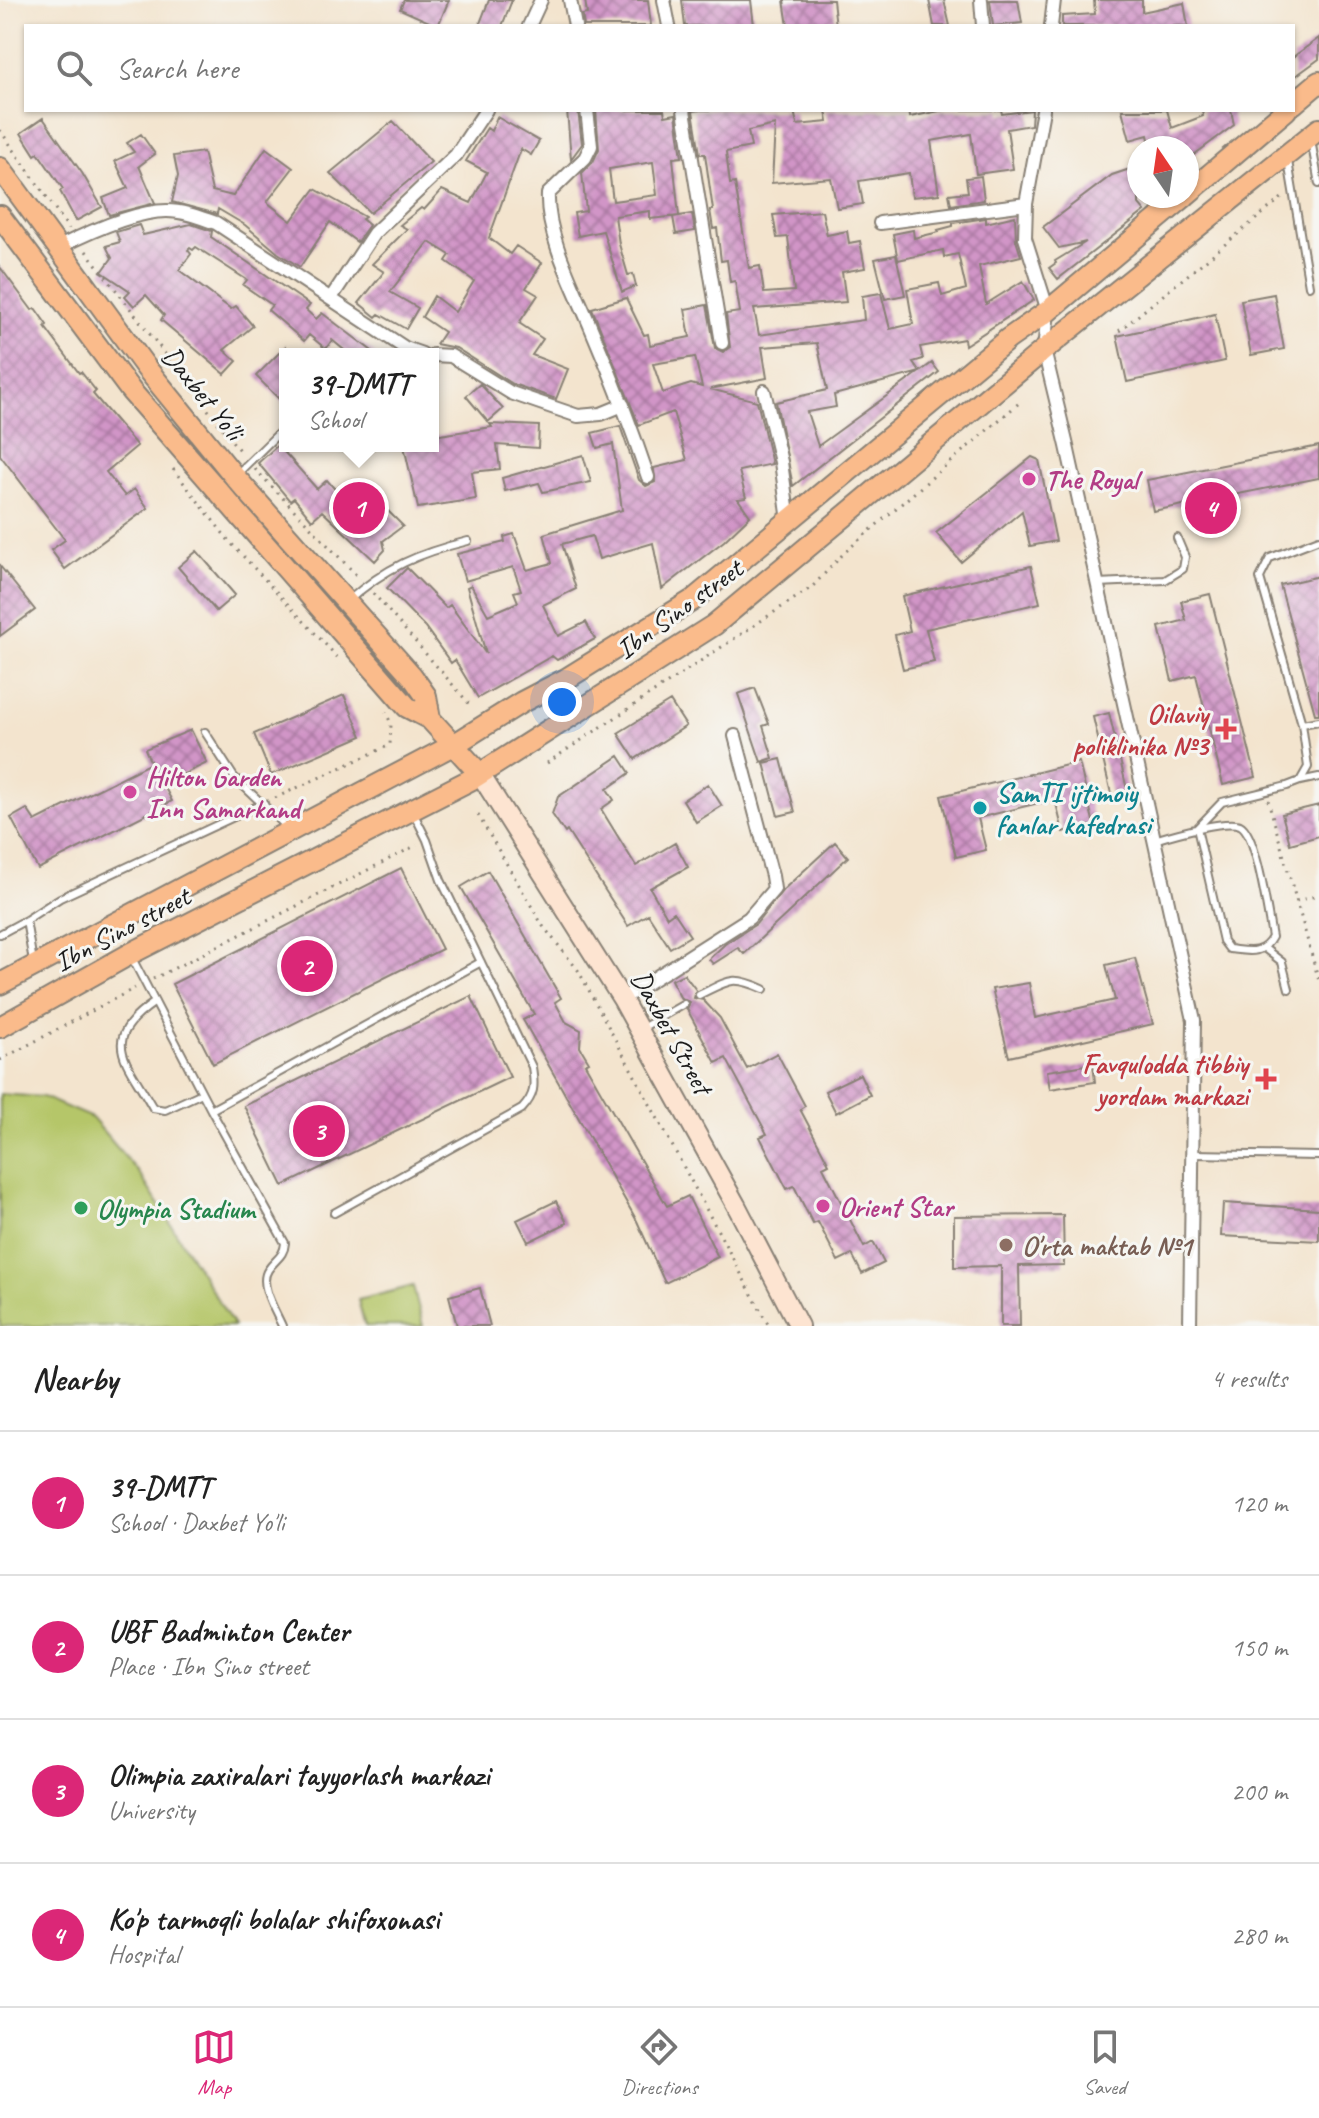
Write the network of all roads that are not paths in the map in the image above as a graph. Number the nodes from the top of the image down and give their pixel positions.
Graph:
1 (541, 0) edge
2 (570, 0) edge
3 (664, 0) edge
4 (981, 0) edge
5 (1054, 0) edge
6 (530, 24) edge
7 (575, 24) edge
8 (669, 24) edge
9 (983, 24) edge
10 (1051, 24) edge
11 (1319, 82) edge
12 (1295, 102) edge
13 (485, 112) edge
14 (587, 112) edge
15 (684, 112) edge
16 (1043, 112) edge
17 (1284, 112) edge
18 (1314, 132) edge
19 (1287, 154) junction
20 (0, 168) edge
21 (1199, 184) edge
22 (1319, 184) edge
23 (1026, 204) junction
24 (1171, 208) edge
25 (0, 216) edge
26 (880, 223) dead end
27 (67, 243) junction
28 (1309, 286) dead end
29 (331, 298) junction
30 (1048, 311) junction
31 (722, 343) dead end
32 (405, 348) edge
33 (1044, 350) junction
34 (439, 355) edge
35 (764, 391) dead end
36 (623, 405) junction
37 (279, 433) edge
38 (242, 470) junction
39 (648, 477) dead end
40 (789, 521) junction
41 (1177, 538) dead end
42 (1319, 539) edge
43 (468, 541) dead end
44 (1097, 583) junction
45 (347, 603) junction
46 (430, 719) junction
47 (1319, 721) edge
48 (1302, 724) junction
49 (205, 732) dead end
50 (735, 736) dead end
51 (455, 744) junction
52 (480, 774) junction
53 (1319, 777) edge
54 (1300, 781) junction
55 (264, 803) junction
56 (412, 810) junction
57 (1197, 828) junction
58 (291, 831) junction
59 (1154, 840) junction
60 (26, 920) junction
61 (0, 934) edge
62 (1264, 948) junction
63 (130, 954) junction
64 (481, 962) junction
65 (33, 966) junction
66 (0, 984) edge
67 (764, 989) dead end
68 (1289, 989) dead end
69 (699, 995) dead end
70 (622, 999) junction
71 (155, 1002) junction
72 (684, 1004) dead end
73 (0, 1027) edge
74 (639, 1030) junction
75 (202, 1093) junction
76 (211, 1110) junction
77 (1192, 1154) junction
78 (1319, 1156) edge
79 (334, 1213) dead end
80 (282, 1326) edge
81 (799, 1326) edge
82 (1190, 1326) edge

1 - 6 street
2 - 7 street
3 - 8 street
4 - 9 street
5 - 10 street
11 - 12 main road
13 - 29 street
14 - 36 street
15 - 31 street
16 - 23 street
17 - 21 main road, Ibn Sino street
18 - 19 main road, Ibn Sino street
18 - 22 lane
19 - 28 lane
19 - 33 main road, Ibn Sino street
20 - 27 main road, Daxbet Yo'li
23 - 26 street
23 - 30 street
24 - 30 main road, Ibn Sino street
25 - 46 main road, Daxbet Yo'li
27 - 29 street
27 - 38 main road, Daxbet Yo'li
29 - 32 street
30 - 33 street
30 - 40 main road, Ibn Sino street
33 - 44 street
33 - 52 main road, Ibn Sino street
34 - 36 street
35 - 40 street
36 - 39 street
37 - 38 lane
38 - 45 main road, Daxbet Yo'li
40 - 51 main road, Ibn Sino street
41 - 44 lane
42 - 48 lane
43 - 45 lane
44 - 59 street
45 - 46 main road, Daxbet Yo'li
46 - 51 main road, Daxbet Yo'li
47 - 48 lane
48 - 54 lane
49 - 55 lane
50 - 70 street
51 - 52 main road, Daxbet Yo'li
51 - 58 main road, Ibn Sino street
52 - 56 main road, Ibn Sino street
52 - 70 main road, Daxbet Street
53 - 54 lane
54 - 57 lane
55 - 58 lane
55 - 60 lane
56 - 63 main road, Ibn Sino street
56 - 64 lane
57 - 59 lane
57 - 62 lane
57 - 62 lane
58 - 65 main road, Ibn Sino street
59 - 77 street
60 - 61 lane
60 - 65 lane
62 - 68 lane
63 - 71 lane
63 - 73 main road, Ibn Sino street
64 - 76 lane
64 - 79 lane
65 - 66 main road, Ibn Sino street
67 - 69 lane
70 - 74 main road, Daxbet Street
71 - 75 lane
71 - 75 lane
72 - 74 lane
74 - 81 main road, Daxbet Street
75 - 76 lane
76 - 80 lane
77 - 78 lane
77 - 82 street

